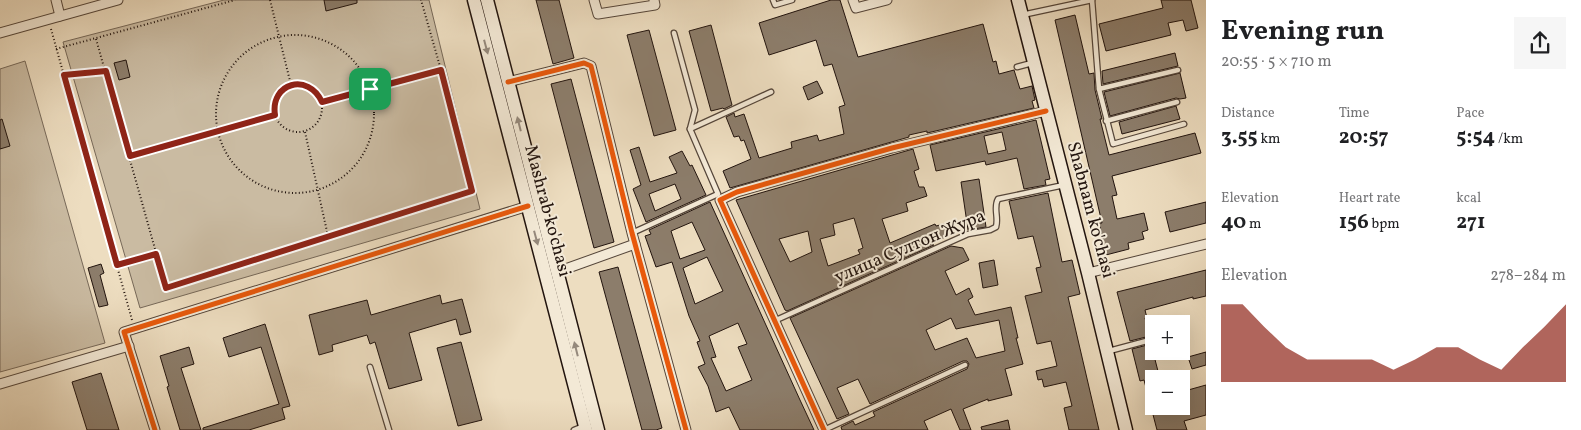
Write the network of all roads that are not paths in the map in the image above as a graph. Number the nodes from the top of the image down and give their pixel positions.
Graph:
1 (56, 0) edge
2 (118, 0) edge
3 (474, 0) edge
4 (488, 0) edge
5 (594, 0) edge
6 (654, 0) edge
7 (773, 0) edge
8 (792, 0) edge
9 (853, 0) edge
10 (887, 0) edge
11 (1018, 0) edge
12 (1092, 0) edge
13 (60, 16) junction
14 (1022, 16) junction
15 (0, 33) edge
16 (674, 33) dead end
17 (1034, 63) junction
18 (1017, 67) dead end
19 (1178, 70) dead end
20 (508, 82) junction
21 (1099, 89) junction
22 (771, 92) dead end
23 (1178, 102) dead end
24 (1046, 111) junction
25 (1106, 120) junction
26 (1184, 124) dead end
27 (690, 129) junction
28 (1065, 185) junction
29 (719, 197) junction
30 (528, 206) junction
31 (632, 233) junction
32 (635, 244) junction
33 (1206, 244) edge
34 (557, 272) junction
35 (1088, 273) junction
36 (774, 321) junction
37 (1145, 341) edge
38 (129, 346) junction
39 (1107, 351) junction
40 (964, 365) dead end
41 (370, 367) dead end
42 (0, 384) edge
43 (580, 384) junction
44 (582, 429) edge
45 (155, 430) edge
46 (389, 430) edge
47 (598, 430) edge
48 (686, 430) edge
49 (824, 430) edge
50 (1126, 430) edge

1 - 13 street
2 - 13 street
3 -> 30 main road, Mashrab ko'chasi
4 - 20 main road, Mashrab ko'chasi
5 - 6 street
7 - 8 lane
9 - 10 street
11 - 14 main road, Shabnam ko'chasi
12 - 14 lane
12 - 21 lane
13 - 15 street
14 - 17 main road, Shabnam ko'chasi
16 - 27 lane
17 - 18 lane
17 - 24 main road, Shabnam ko'chasi
19 - 21 lane
20 - 31 street
34 -> 20 main road, Mashrab ko'chasi
21 - 25 lane
22 - 27 lane
23 - 25 lane
24 - 28 main road, Shabnam ko'chasi
24 - 29 street
25 - 26 lane
27 - 29 lane
28 - 35 main road, Shabnam ko'chasi
28 - 36 lane, улица Султон Жура
29 - 31 lane
29 - 36 street
30 - 38 street
30 -> 43 main road, Mashrab ko'chasi
31 - 32 street
32 - 34 street
32 - 48 street
33 - 35 street
43 -> 34 main road, Mashrab ko'chasi
35 - 39 main road, Shabnam ko'chasi
36 - 49 street
37 - 39 lane
38 - 42 street
38 - 45 street
39 - 50 main road, Shabnam ko'chasi
40 - 49 lane
41 - 46 lane
43 - 44 main road, Mashrab ko'chasi
43 - 47 main road, Mashrab ko'chasi

